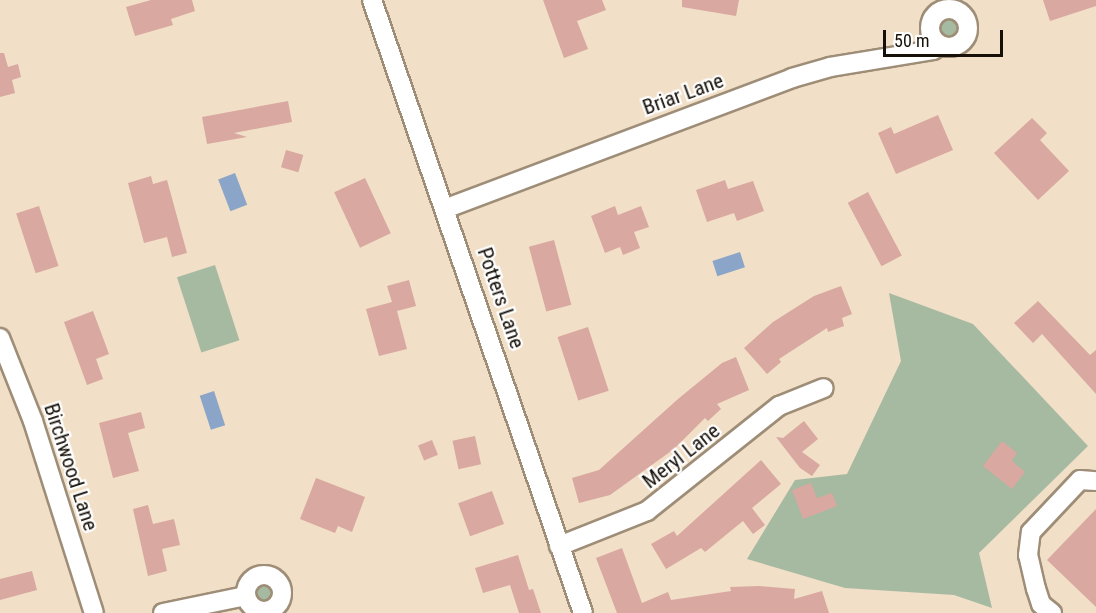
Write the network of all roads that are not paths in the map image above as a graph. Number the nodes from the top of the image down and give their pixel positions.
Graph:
1 (372, 0) edge
2 (941, 45) dead end
3 (447, 208) junction
4 (0, 338) edge
5 (824, 388) dead end
6 (1096, 481) edge
7 (559, 546) junction
8 (246, 596) dead end
9 (94, 613) edge
10 (163, 613) edge
11 (583, 613) edge
12 (1052, 613) edge

1 - 3 street, Potters Lane
2 - 3 street, Briar Lane
3 - 7 street, Potters Lane
4 - 9 street, Birchwood Lane
5 - 7 street, Meryl Lane
6 - 12 street
7 - 11 street, Potters Lane
8 - 10 street

